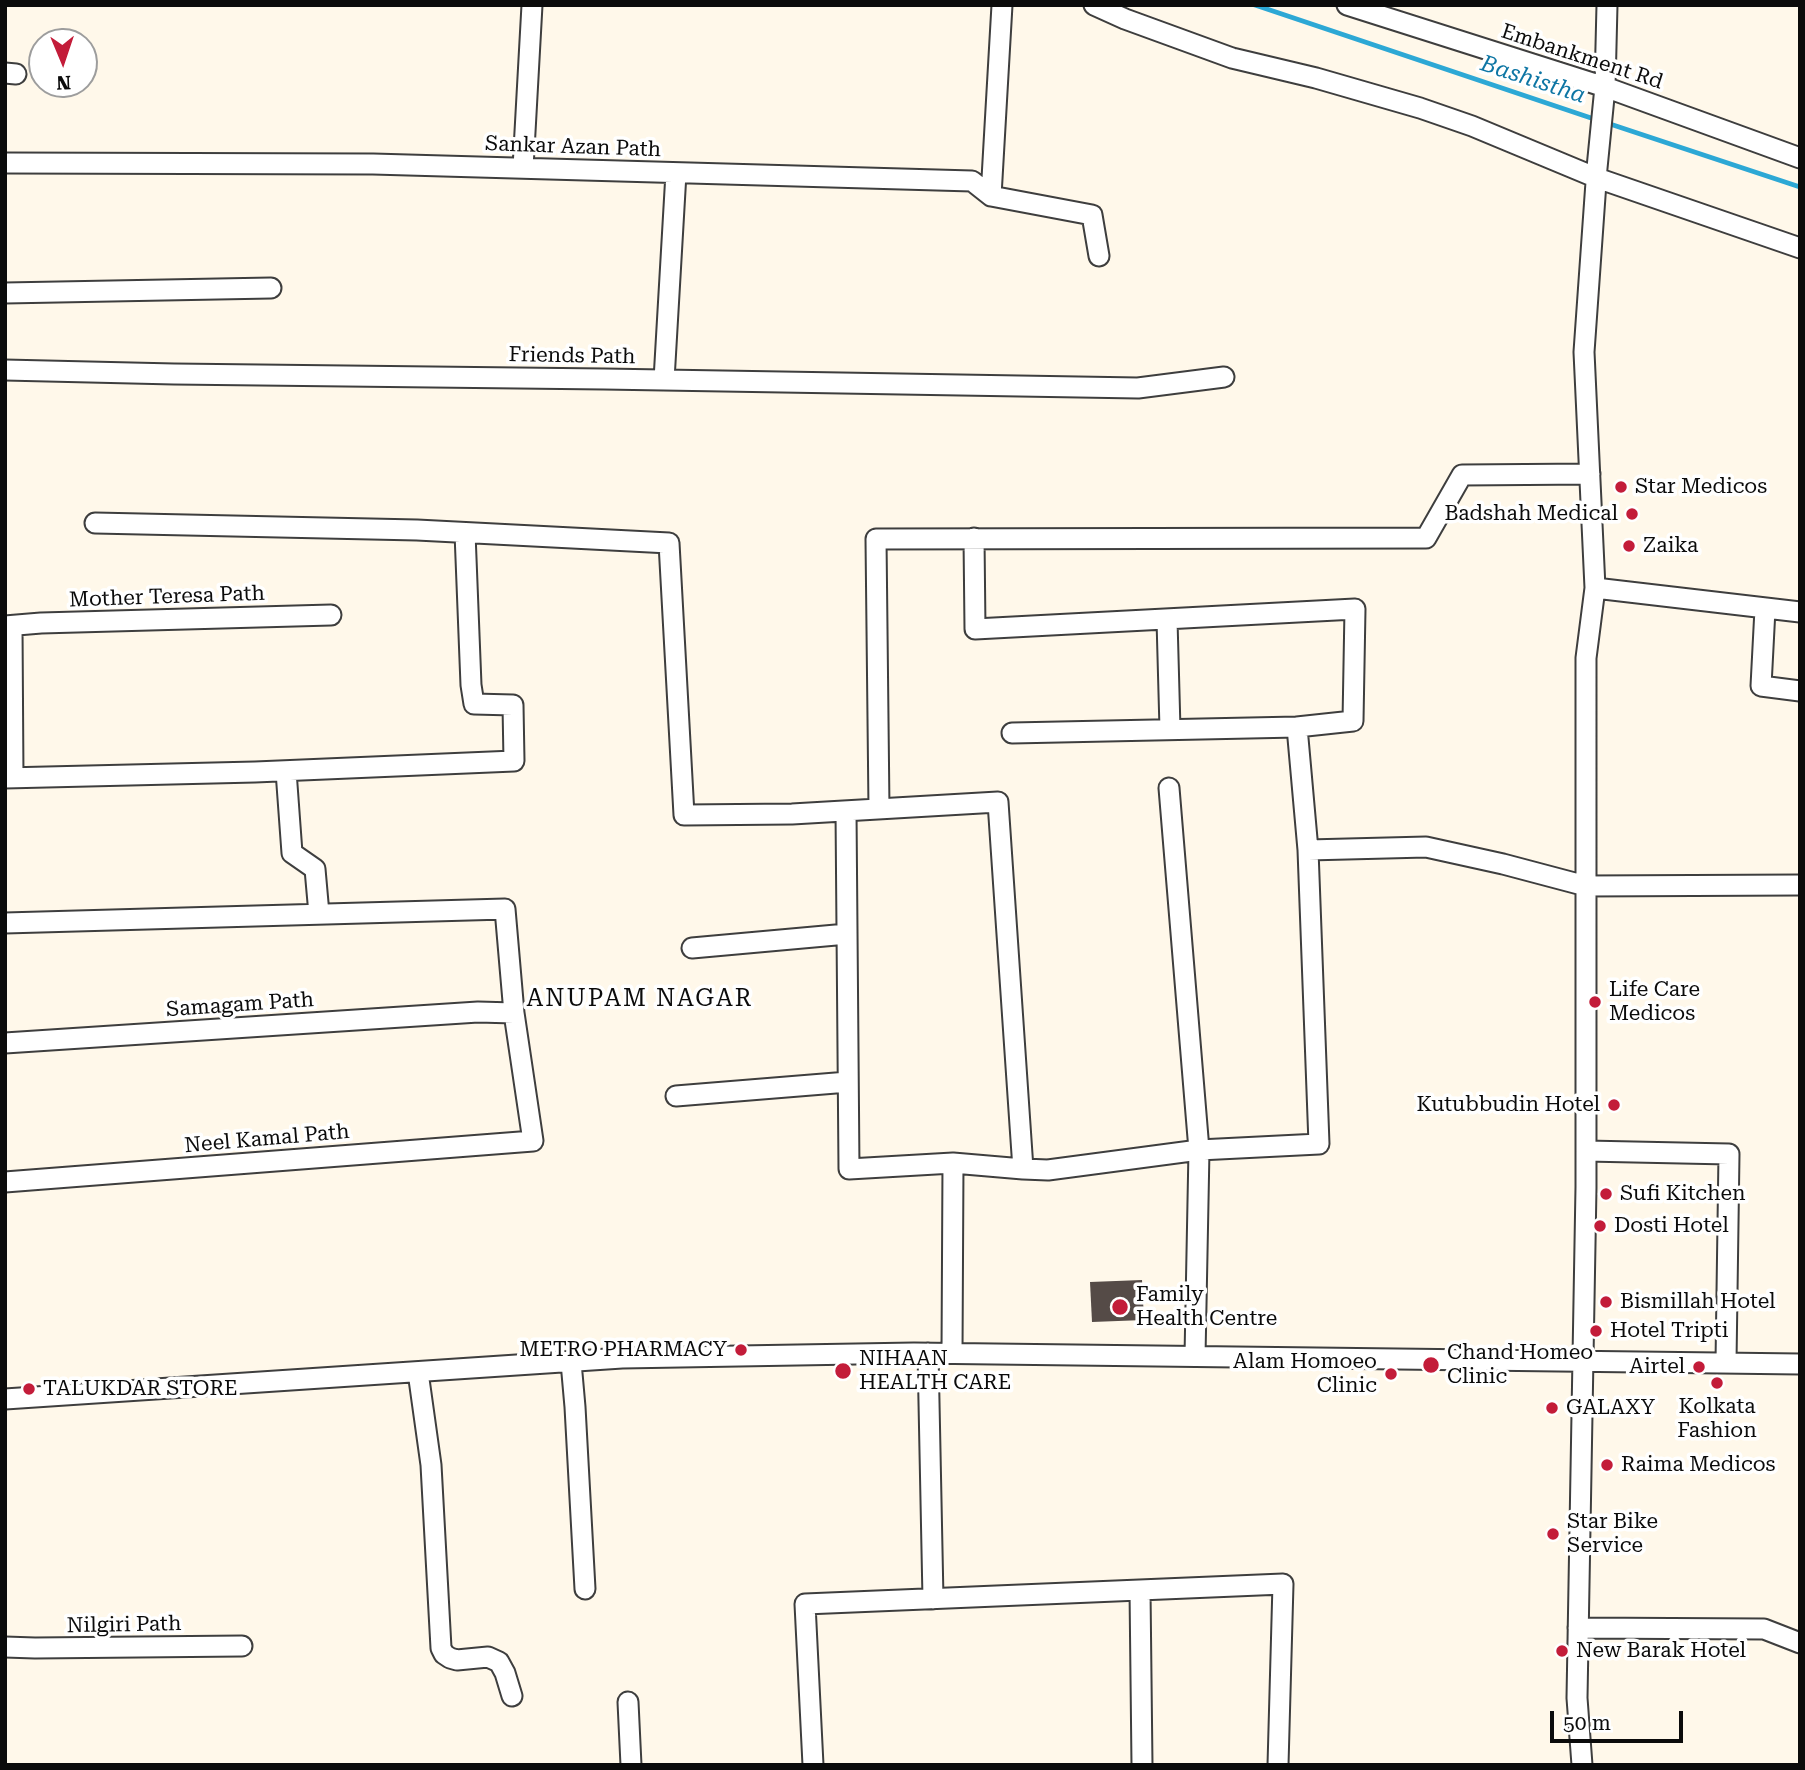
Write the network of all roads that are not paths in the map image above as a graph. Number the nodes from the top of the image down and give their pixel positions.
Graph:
1 (532, 5) edge
2 (1002, 5) edge
3 (1094, 5) edge
4 (1347, 5) edge
5 (1608, 5) edge
6 (1604, 93) junction
7 (1800, 158) edge
8 (5, 163) edge
9 (523, 169) junction
10 (676, 173) junction
11 (1597, 173) junction
12 (991, 196) junction
13 (1800, 248) edge
14 (1099, 256) dead end
15 (271, 288) dead end
16 (5, 293) edge
17 (5, 370) edge
18 (1224, 377) dead end
19 (664, 380) junction
20 (1590, 474) junction
21 (94, 523) dead end
22 (465, 533) junction
23 (974, 538) junction
24 (1595, 588) junction
25 (1765, 609) junction
26 (1800, 612) edge
27 (331, 615) dead end
28 (1167, 620) junction
29 (9, 626) edge
30 (1800, 691) edge
31 (1297, 727) junction
32 (1170, 729) junction
33 (1012, 733) dead end
34 (286, 771) junction
35 (9, 778) edge
36 (1169, 788) dead end
37 (879, 809) junction
38 (846, 811) junction
39 (1308, 850) junction
40 (1586, 886) junction
41 (1800, 886) edge
42 (318, 914) junction
43 (5, 923) edge
44 (847, 934) junction
45 (692, 948) dead end
46 (514, 1013) junction
47 (5, 1043) edge
48 (848, 1083) junction
49 (676, 1096) dead end
50 (1199, 1150) junction
51 (1586, 1151) junction
52 (954, 1163) junction
53 (1023, 1169) junction
54 (5, 1182) edge
55 (928, 1353) junction
56 (952, 1353) junction
57 (1195, 1356) junction
58 (1583, 1360) junction
59 (570, 1362) junction
60 (1726, 1362) junction
61 (1800, 1364) edge
62 (418, 1372) junction
63 (5, 1399) edge
64 (585, 1589) dead end
65 (1140, 1590) junction
66 (933, 1599) junction
67 (1578, 1628) junction
68 (1800, 1643) edge
69 (242, 1646) dead end
70 (5, 1647) edge
71 (512, 1696) dead end
72 (628, 1702) dead end
73 (631, 1765) edge
74 (813, 1765) edge
75 (1142, 1765) edge
76 (1278, 1765) edge
77 (1582, 1765) edge

1 - 9 street
2 - 12 street
3 - 11 street
4 - 6 street, Embankment Rd
5 - 6 street
6 - 7 street, Embankment Rd
6 - 11 street
8 - 9 street, Sankar Azan Path
9 - 10 street, Sankar Azan Path
10 - 12 street, Sankar Azan Path
10 - 19 street
11 - 13 street
11 - 20 street
12 - 14 street, Sankar Azan Path
15 - 16 street
17 - 19 street, Friends Path
18 - 19 street, Friends Path
20 - 23 street
20 - 24 street
21 - 22 street
22 - 34 street
22 - 38 street
23 - 28 street
23 - 37 street
24 - 25 street
24 - 40 street
25 - 26 street
25 - 30 street
27 - 29 street, Mother Teresa Path
28 - 31 street
28 - 32 street
29 - 35 street
31 - 32 street
31 - 39 street
32 - 33 street
34 - 35 street
34 - 42 street
36 - 50 street
37 - 38 street
37 - 53 street
38 - 44 street
39 - 40 street
39 - 50 street
40 - 41 street
40 - 51 street
42 - 43 street
42 - 46 street
44 - 45 street
44 - 48 street
46 - 47 street, Samagam Path
46 - 54 street, Neel Kamal Path
48 - 49 street
48 - 52 street
50 - 53 street
50 - 57 street
51 - 58 street
51 - 60 street
52 - 53 street
52 - 56 street
55 - 56 street
55 - 59 street
55 - 66 street
56 - 57 street
57 - 58 street
58 - 60 street
58 - 67 street
59 - 62 street
59 - 64 street
60 - 61 street
62 - 63 street
62 - 71 street
65 - 66 street
65 - 75 street
65 - 76 street
66 - 74 street
67 - 68 street
67 - 77 street
69 - 70 street, Nilgiri Path
72 - 73 street

